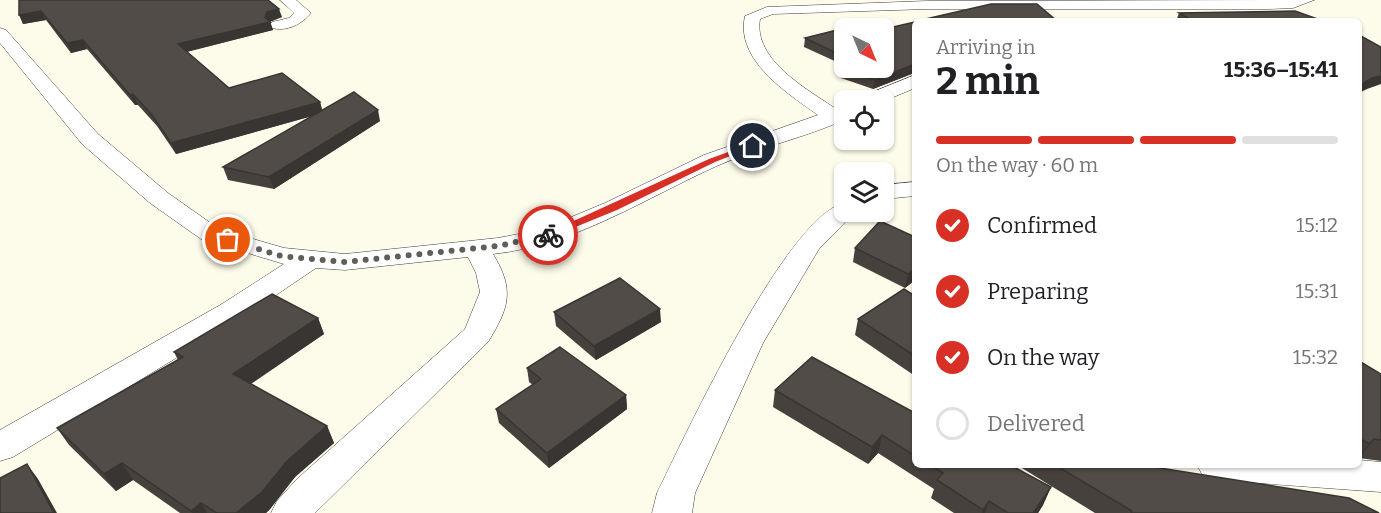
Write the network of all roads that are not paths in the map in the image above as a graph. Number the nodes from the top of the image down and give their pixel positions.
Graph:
1 (287, 0) edge
2 (1307, 0) edge
3 (1107, 3) edge
4 (1129, 18) edge
5 (278, 25) edge
6 (0, 33) edge
7 (912, 82) edge
8 (894, 90) edge
9 (834, 112) edge
10 (834, 117) edge
11 (912, 189) edge
12 (894, 191) edge
13 (834, 220) edge
14 (476, 248) junction
15 (311, 259) junction
16 (0, 447) edge
17 (1257, 468) edge
18 (1381, 477) edge
19 (291, 513) edge
20 (672, 513) edge

1 - 5 street
2 - 3 street
3 - 4 street
3 - 9 street
6 - 15 street
7 - 8 street
10 - 14 street
11 - 12 street
13 - 20 street
14 - 15 street
14 - 19 street
15 - 16 street
17 - 18 street

